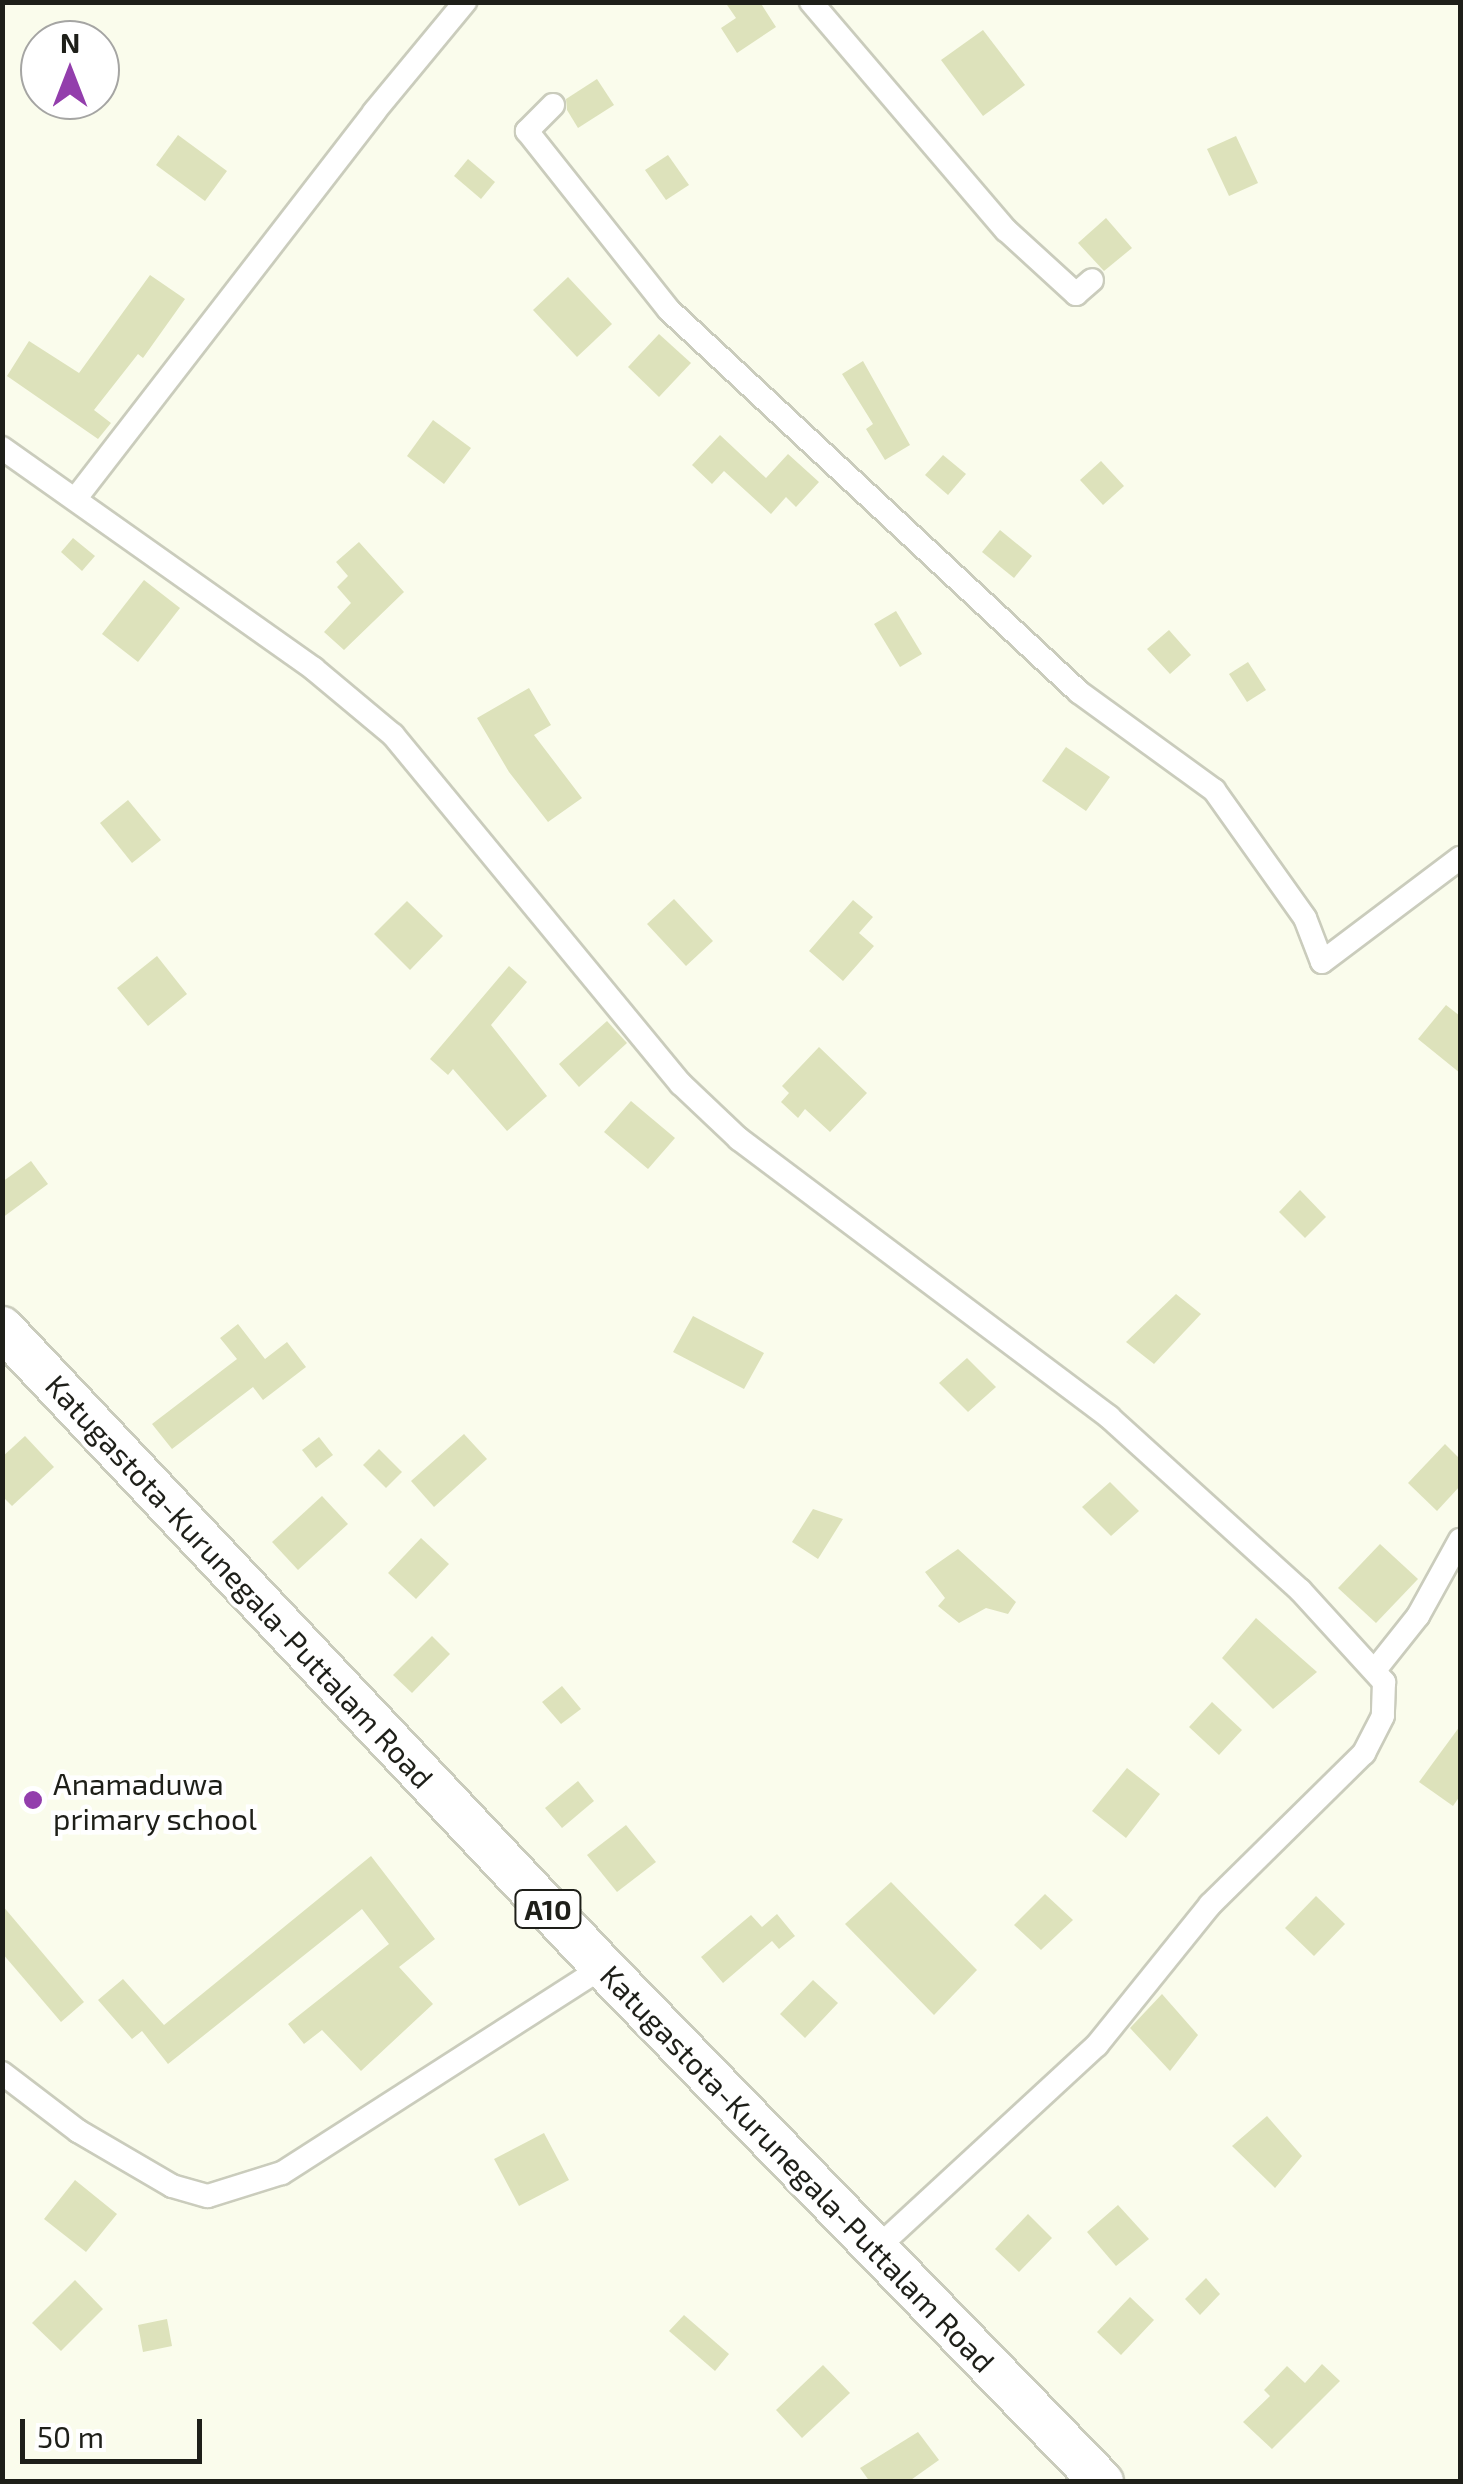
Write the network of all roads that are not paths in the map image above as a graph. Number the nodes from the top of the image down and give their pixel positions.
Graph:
1 (464, 2) edge
2 (811, 2) edge
3 (553, 105) dead end
4 (1092, 280) dead end
5 (2, 448) edge
6 (76, 498) junction
7 (1460, 858) edge
8 (2, 1328) edge
9 (1460, 1540) edge
10 (1375, 1670) junction
11 (602, 1967) junction
12 (2, 2073) edge
13 (876, 2249) junction
14 (1102, 2482) edge

1 - 6 street
2 - 4 street
3 - 7 street
5 - 6 street
6 - 10 street
8 - 11 highway, Katugastota-Kurunegala-Puttalam Road / A10
9 - 10 street
10 - 13 street
11 - 12 street
11 - 13 highway, Katugastota-Kurunegala-Puttalam Road / A10
13 - 14 highway, Katugastota-Kurunegala-Puttalam Road / A10

